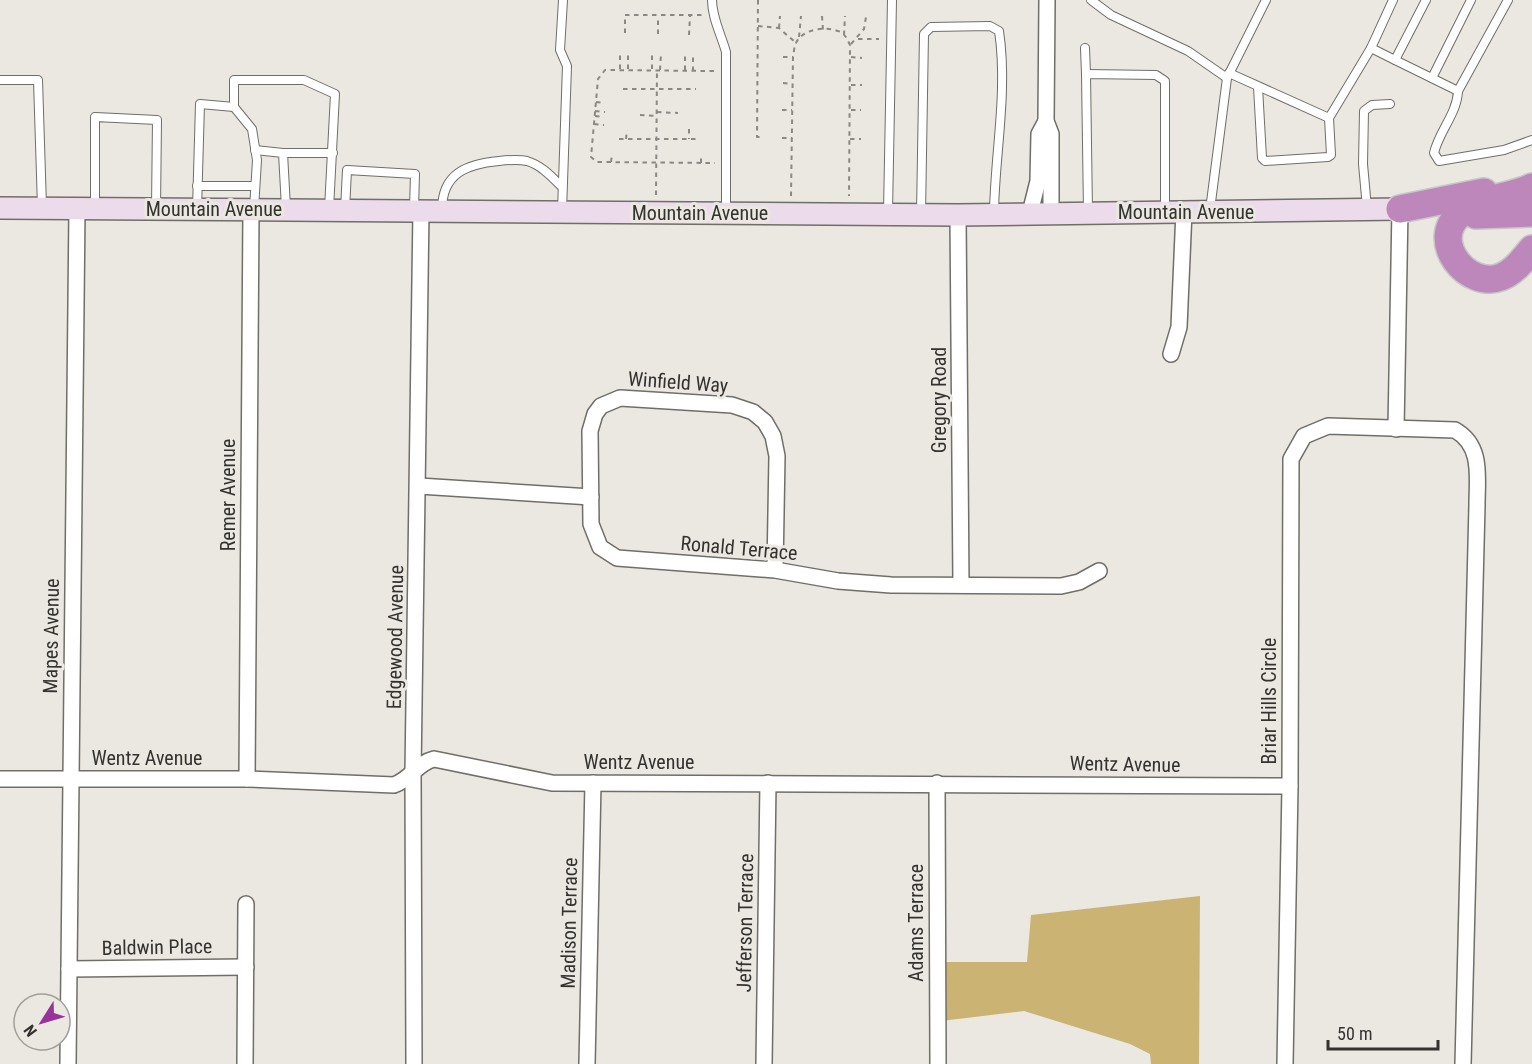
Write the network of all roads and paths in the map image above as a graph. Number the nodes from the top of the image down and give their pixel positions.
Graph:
1 (564, 0) edge
2 (712, 0) edge
3 (758, 0) edge
4 (892, 0) edge
5 (1047, 0) edge
6 (1091, 0) edge
7 (1266, 0) edge
8 (1393, 0) edge
9 (1426, 0) edge
10 (1471, 0) edge
11 (1508, 0) edge
12 (712, 13) junction
13 (658, 15) junction
14 (780, 15) dead end
15 (690, 16) junction
16 (801, 16) dead end
17 (822, 16) dead end
18 (845, 16) dead end
19 (866, 17) dead end
20 (758, 26) junction
21 (779, 28) junction
22 (823, 30) junction
23 (625, 33) dead end
24 (658, 34) dead end
25 (844, 34) junction
26 (689, 35) dead end
27 (800, 37) junction
28 (857, 39) junction
29 (891, 39) junction
30 (796, 43) junction
31 (850, 45) junction
32 (1085, 48) dead end
33 (1371, 48) junction
34 (620, 53) dead end
35 (628, 53) dead end
36 (652, 54) dead end
37 (661, 54) dead end
38 (685, 55) dead end
39 (693, 56) dead end
40 (783, 57) dead end
41 (793, 57) junction
42 (851, 57) junction
43 (862, 57) dead end
44 (1395, 60) junction
45 (620, 69) junction
46 (628, 69) junction
47 (652, 69) junction
48 (658, 70) junction
49 (685, 70) junction
50 (693, 71) junction
51 (726, 72) junction
52 (1086, 74) junction
53 (1228, 75) junction
54 (1432, 78) junction
55 (0, 80) edge
56 (783, 83) dead end
57 (792, 84) junction
58 (851, 84) junction
59 (862, 85) dead end
60 (1258, 87) junction
61 (623, 89) dead end
62 (657, 89) junction
63 (696, 89) dead end
64 (1458, 91) junction
65 (596, 93) junction
66 (603, 93) dead end
67 (596, 102) junction
68 (605, 103) dead end
69 (1390, 104) dead end
70 (234, 106) junction
71 (782, 110) dead end
72 (792, 110) junction
73 (850, 110) junction
74 (861, 110) dead end
75 (595, 111) junction
76 (604, 112) dead end
77 (678, 113) dead end
78 (657, 114) junction
79 (639, 115) dead end
80 (594, 116) junction
81 (604, 117) dead end
82 (1329, 118) junction
83 (594, 124) junction
84 (604, 125) dead end
85 (689, 129) dead end
86 (627, 130) dead end
87 (761, 137) dead end
88 (782, 138) dead end
89 (792, 138) junction
90 (619, 139) dead end
91 (627, 139) junction
92 (656, 139) junction
93 (689, 139) junction
94 (696, 139) dead end
95 (850, 139) junction
96 (861, 139) dead end
97 (1532, 140) edge
98 (592, 143) junction
99 (599, 144) dead end
100 (255, 150) junction
101 (283, 153) junction
102 (333, 153) junction
103 (612, 154) dead end
104 (701, 155) dead end
105 (611, 162) junction
106 (656, 163) junction
107 (700, 163) junction
108 (726, 163) junction
109 (1532, 182) edge
110 (197, 186) junction
111 (255, 186) junction
112 (561, 186) junction
113 (1532, 187) edge
114 (656, 195) dead end
115 (791, 196) dead end
116 (849, 196) dead end
117 (0, 208) edge
118 (42, 209) junction
119 (86, 209) junction
120 (286, 209) junction
121 (156, 210) junction
122 (197, 210) junction
123 (252, 210) junction
124 (337, 210) junction
125 (417, 210) junction
126 (442, 210) junction
127 (1367, 210) junction
128 (1401, 210) junction
129 (1175, 211) junction
130 (1210, 211) junction
131 (562, 212) junction
132 (726, 213) junction
133 (1041, 213) junction
134 (1088, 213) junction
135 (1532, 213) edge
136 (888, 214) junction
137 (921, 214) junction
138 (958, 214) junction
139 (994, 214) junction
140 (1458, 215) junction
141 (1532, 249) edge
142 (1171, 354) dead end
143 (1396, 429) junction
144 (419, 486) junction
145 (591, 498) junction
146 (775, 570) junction
147 (1099, 571) dead end
148 (962, 585) junction
149 (413, 773) junction
150 (0, 778) edge
151 (71, 779) junction
152 (247, 779) junction
153 (593, 783) junction
154 (768, 783) junction
155 (937, 783) junction
156 (1290, 786) junction
157 (246, 904) dead end
158 (246, 967) junction
159 (69, 969) junction
160 (68, 1064) edge
161 (245, 1064) edge
162 (414, 1064) edge
163 (586, 1064) edge
164 (764, 1064) edge
165 (938, 1064) edge
166 (1285, 1064) edge
167 (1463, 1064) edge

1 - 112 lane
2 - 12 lane
3 - 20 path
4 - 29 lane
5 - 133 street
6 - 53 lane
7 - 53 lane
8 - 33 lane
9 - 44 lane
10 - 54 lane
11 - 64 lane
12 - 15 path
12 - 51 lane
13 - 15 path
13 - 23 path
13 - 24 path
14 - 21 path
15 - 26 path
16 - 27 path
17 - 22 path
18 - 25 path
19 - 28 path
20 - 21 path
20 - 87 path
21 - 30 path
22 - 25 path
22 - 27 path
25 - 31 path
27 - 30 path
28 - 29 path
28 - 31 path
29 - 136 lane
30 - 41 path
31 - 42 path
32 - 52 lane
33 - 44 lane
33 - 82 lane
34 - 45 path
35 - 46 path
36 - 47 path
37 - 48 path
38 - 49 path
39 - 50 path
40 - 41 path
41 - 57 path
42 - 43 path
42 - 58 path
44 - 54 lane
45 - 46 path
45 - 65 path
46 - 47 path
47 - 48 path
48 - 49 path
48 - 62 path
49 - 50 path
50 - 51 path
51 - 108 lane
52 - 129 lane
52 - 134 lane
53 - 60 lane
53 - 130 lane
54 - 64 lane
55 - 118 lane
56 - 57 path
57 - 72 path
58 - 59 path
58 - 73 path
60 - 82 lane
60 - 82 lane
61 - 62 path
62 - 63 path
62 - 78 path
64 - 97 lane
65 - 66 path
65 - 67 path
67 - 68 path
67 - 75 path
69 - 127 lane
70 - 100 lane
70 - 102 lane
70 - 110 lane
71 - 72 path
72 - 89 path
73 - 74 path
73 - 95 path
75 - 76 path
75 - 80 path
77 - 78 path
78 - 79 path
78 - 92 path
80 - 81 path
80 - 83 path
83 - 84 path
83 - 98 path
85 - 93 path
86 - 91 path
88 - 89 path
89 - 115 path
90 - 91 path
91 - 92 path
92 - 93 path
92 - 106 path
93 - 94 path
95 - 96 path
95 - 116 path
98 - 99 path
98 - 105 path
100 - 101 lane
100 - 111 lane
101 - 102 lane
101 - 120 lane
102 - 124 lane
103 - 105 path
104 - 107 path
105 - 106 path
106 - 107 path
106 - 114 path
107 - 108 path
108 - 132 lane
109 - 128 highway
110 - 111 lane
110 - 122 lane
111 - 123 lane
112 - 126 lane
112 - 131 lane
113 - 140 highway
117 - 118 street, Mountain Avenue
118 - 119 street, Mountain Avenue
119 - 121 street, Mountain Avenue
119 - 121 lane
119 - 151 street, Mapes Avenue
120 - 123 street, Mountain Avenue
120 - 124 street, Mountain Avenue
121 - 122 street, Mountain Avenue
122 - 123 street, Mountain Avenue
123 - 152 street, Remer Avenue
124 - 125 street, Mountain Avenue
124 - 125 lane
125 - 126 street, Mountain Avenue
125 - 144 street, Edgewood Avenue
126 - 131 street, Mountain Avenue
127 - 128 street, Mountain Avenue
127 - 130 street, Mountain Avenue
128 - 140 highway
128 - 143 street
129 - 130 street, Mountain Avenue
129 - 134 street, Mountain Avenue
129 - 142 street
131 - 132 street, Mountain Avenue
132 - 136 street, Mountain Avenue
133 - 134 street, Mountain Avenue
133 - 139 street, Mountain Avenue
135 - 140 highway
136 - 137 street, Mountain Avenue
137 - 138 street, Mountain Avenue
137 - 139 lane
138 - 139 street, Mountain Avenue
138 - 148 street, Gregory Road
140 - 141 highway
143 - 156 street, Briar Hills Circle
143 - 167 street, Briar Hills Circle
144 - 145 street
144 - 149 street, Edgewood Avenue
145 - 146 street, Ronald Terrace
145 - 146 street, Winfield Way
146 - 148 street, Ronald Terrace
147 - 148 street, Ronald Terrace
149 - 152 street, Wentz Avenue
149 - 153 street, Wentz Avenue
149 - 162 street, Edgewood Avenue
150 - 151 street, Wentz Avenue
151 - 152 street, Wentz Avenue
151 - 159 street, Mapes Avenue
153 - 154 street, Wentz Avenue
153 - 163 street, Madison Terrace
154 - 155 street, Wentz Avenue
154 - 164 street, Jefferson Terrace
155 - 156 street, Wentz Avenue
155 - 165 street, Adams Terrace
156 - 166 street, Briar Hills Circle
157 - 158 street
158 - 159 street, Baldwin Place
158 - 161 street
159 - 160 street, Mapes Avenue

